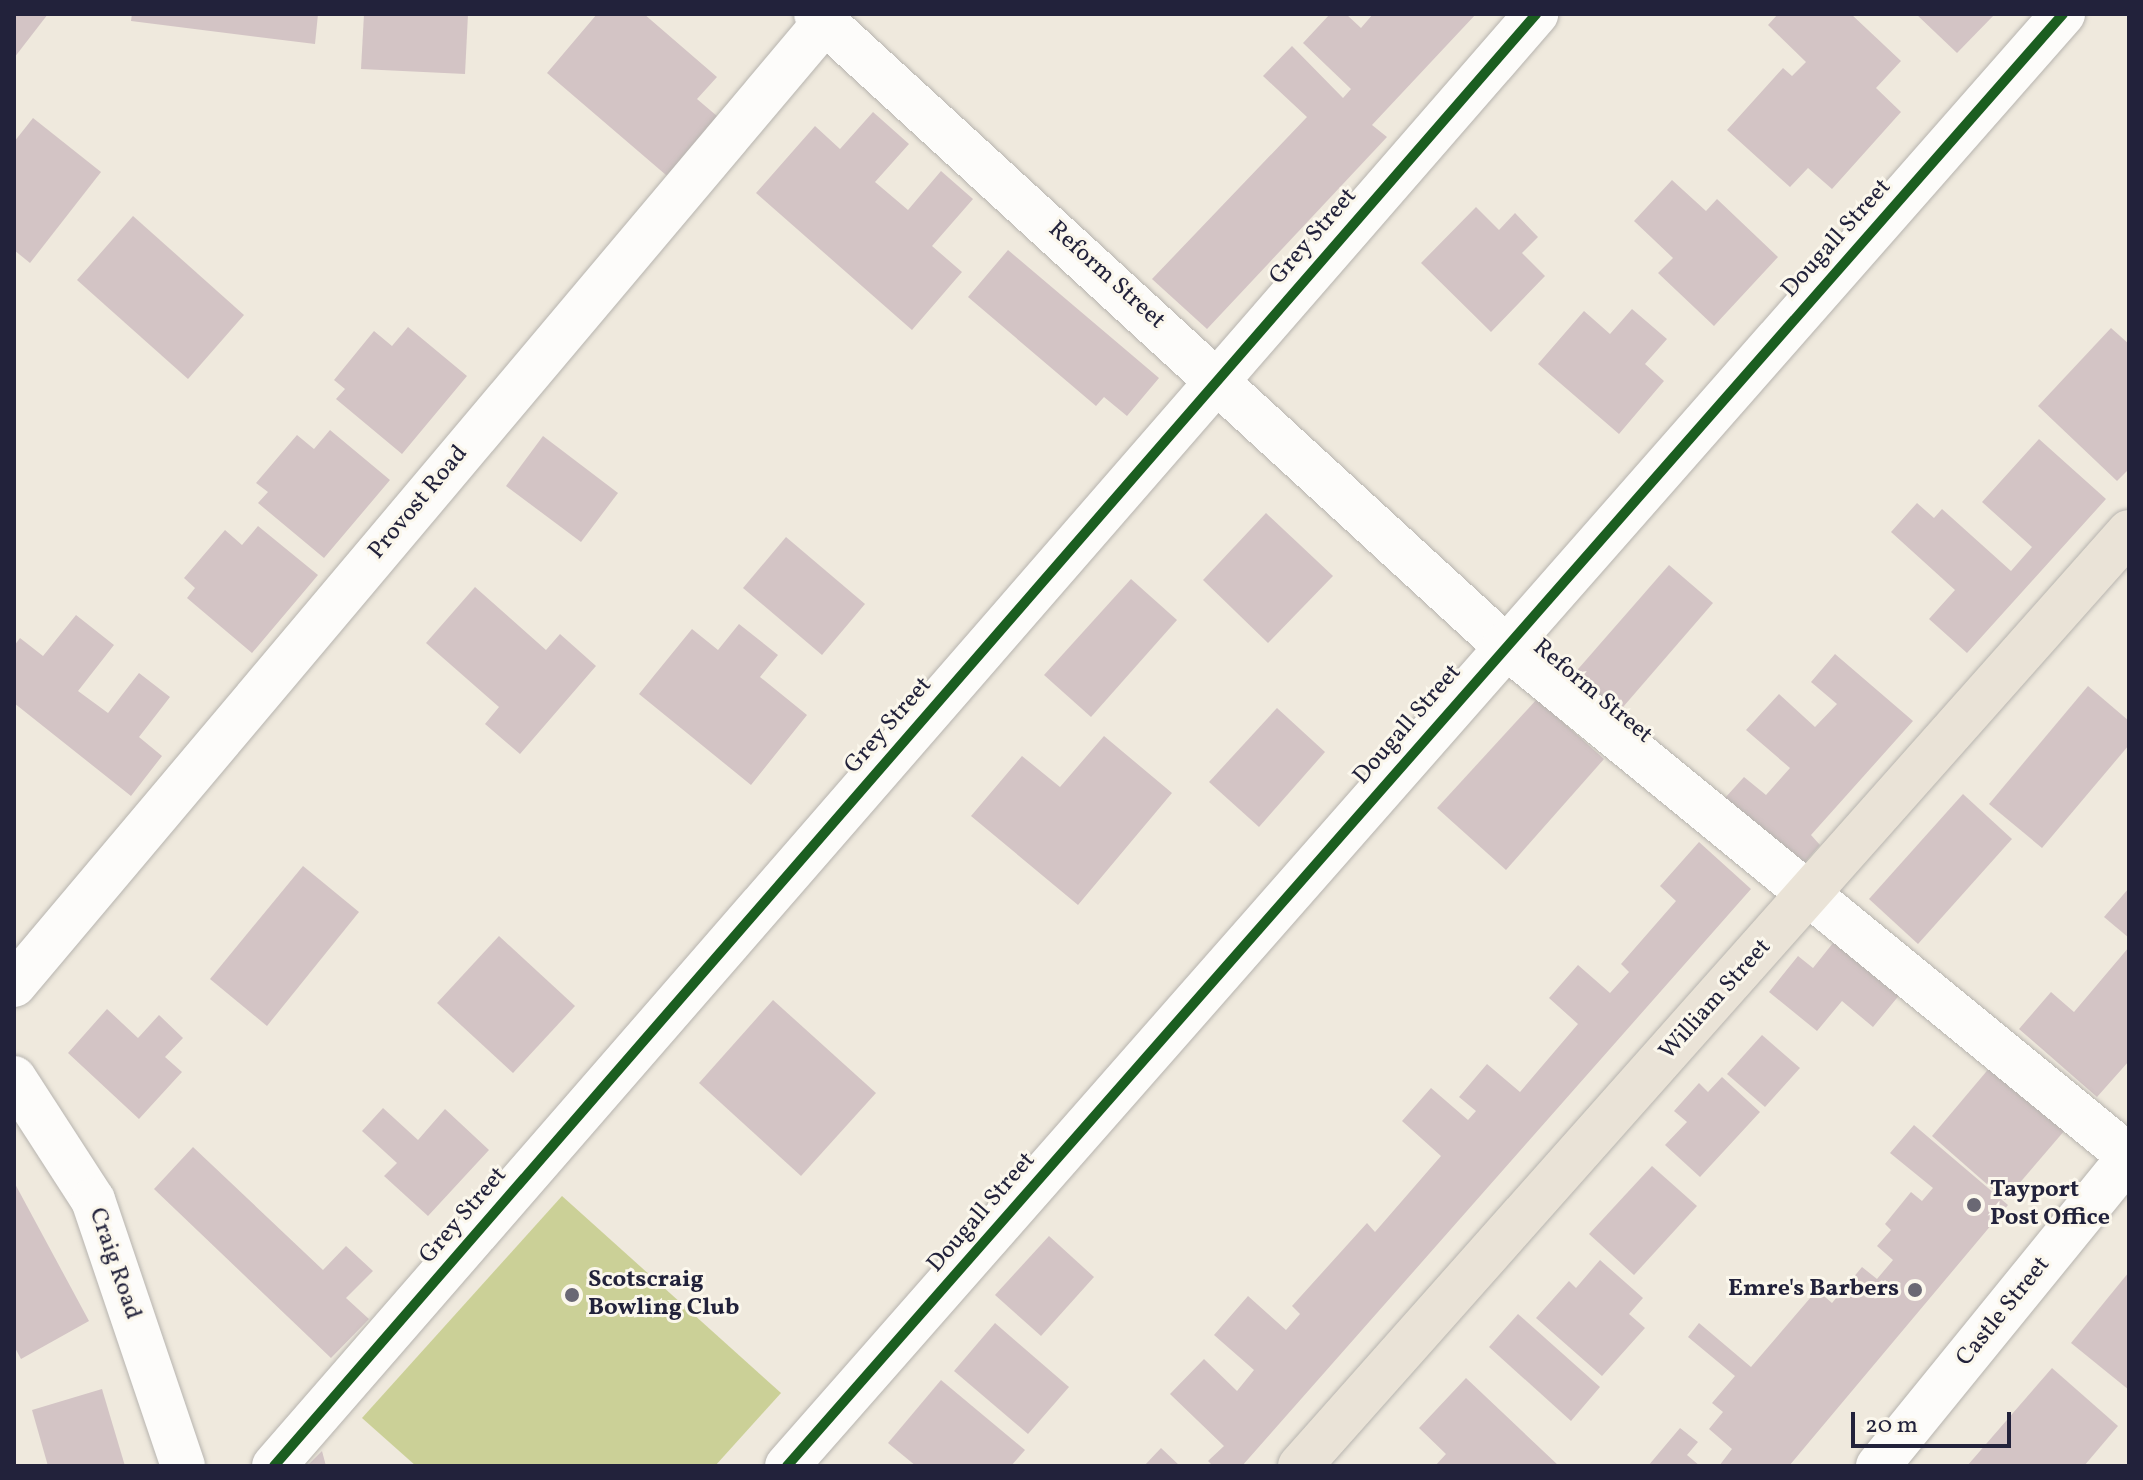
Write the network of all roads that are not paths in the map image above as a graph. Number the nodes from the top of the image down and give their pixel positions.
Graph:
1 (1536, 14) edge
2 (2063, 14) edge
3 (820, 18) edge
4 (1218, 377) junction
5 (2129, 532) edge
6 (1504, 645) junction
7 (1807, 898) junction
8 (14, 985) edge
9 (14, 1078) edge
10 (2129, 1156) edge
11 (183, 1466) edge
12 (274, 1466) edge
13 (787, 1466) edge
14 (1300, 1466) edge
15 (1878, 1466) edge

1 - 4 street, Grey Street
2 - 6 street, Dougall Street
3 - 4 street, Reform Street
3 - 8 street, Provost Road
4 - 6 street, Reform Street
4 - 12 street, Grey Street
5 - 7 main road, William Street
6 - 7 street, Reform Street
6 - 13 street, Dougall Street
7 - 10 street, Reform Street
7 - 14 main road, William Street
9 - 11 street, Craig Road
10 - 15 street, Castle Street

